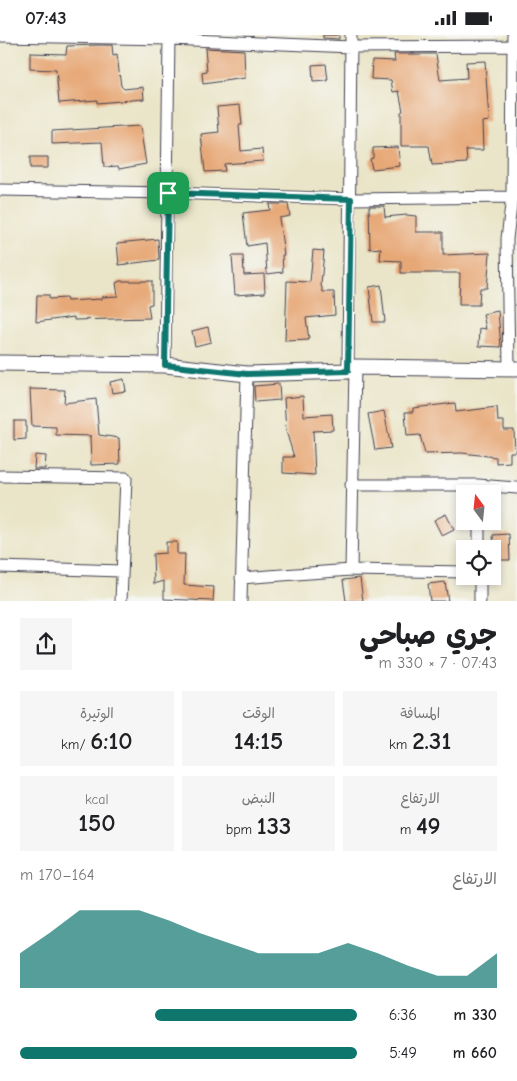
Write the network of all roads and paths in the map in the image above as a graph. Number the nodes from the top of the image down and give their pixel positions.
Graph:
1 (351, 35) edge
2 (0, 36) edge
3 (169, 37) edge
4 (514, 42) edge
5 (351, 47) junction
6 (0, 190) edge
7 (168, 193) junction
8 (512, 197) junction
9 (351, 199) junction
10 (512, 239) edge
11 (0, 363) edge
12 (165, 365) junction
13 (513, 368) edge
14 (352, 369) junction
15 (247, 374) junction
16 (0, 476) edge
17 (351, 485) junction
18 (456, 488) edge
19 (501, 488) edge
20 (517, 488) edge
21 (0, 567) edge
22 (351, 570) junction
23 (121, 571) junction
24 (456, 572) edge
25 (241, 578) junction
26 (480, 585) edge
27 (121, 601) edge
28 (241, 601) edge
29 (480, 601) edge

1 - 5 street
2 - 3 street
3 - 5 street
3 - 7 street
4 - 5 street
4 - 8 street
5 - 9 street
6 - 7 street
7 - 9 street
7 - 12 street
8 - 9 street
8 - 10 street
9 - 14 street
10 - 13 street
11 - 12 street
12 - 15 street
13 - 14 street
14 - 15 street
14 - 17 street
15 - 25 street
16 - 23 street
17 - 18 street
17 - 22 street
19 - 20 street
21 - 23 street
22 - 24 street
22 - 25 street
23 - 27 street
25 - 28 street
26 - 29 street

